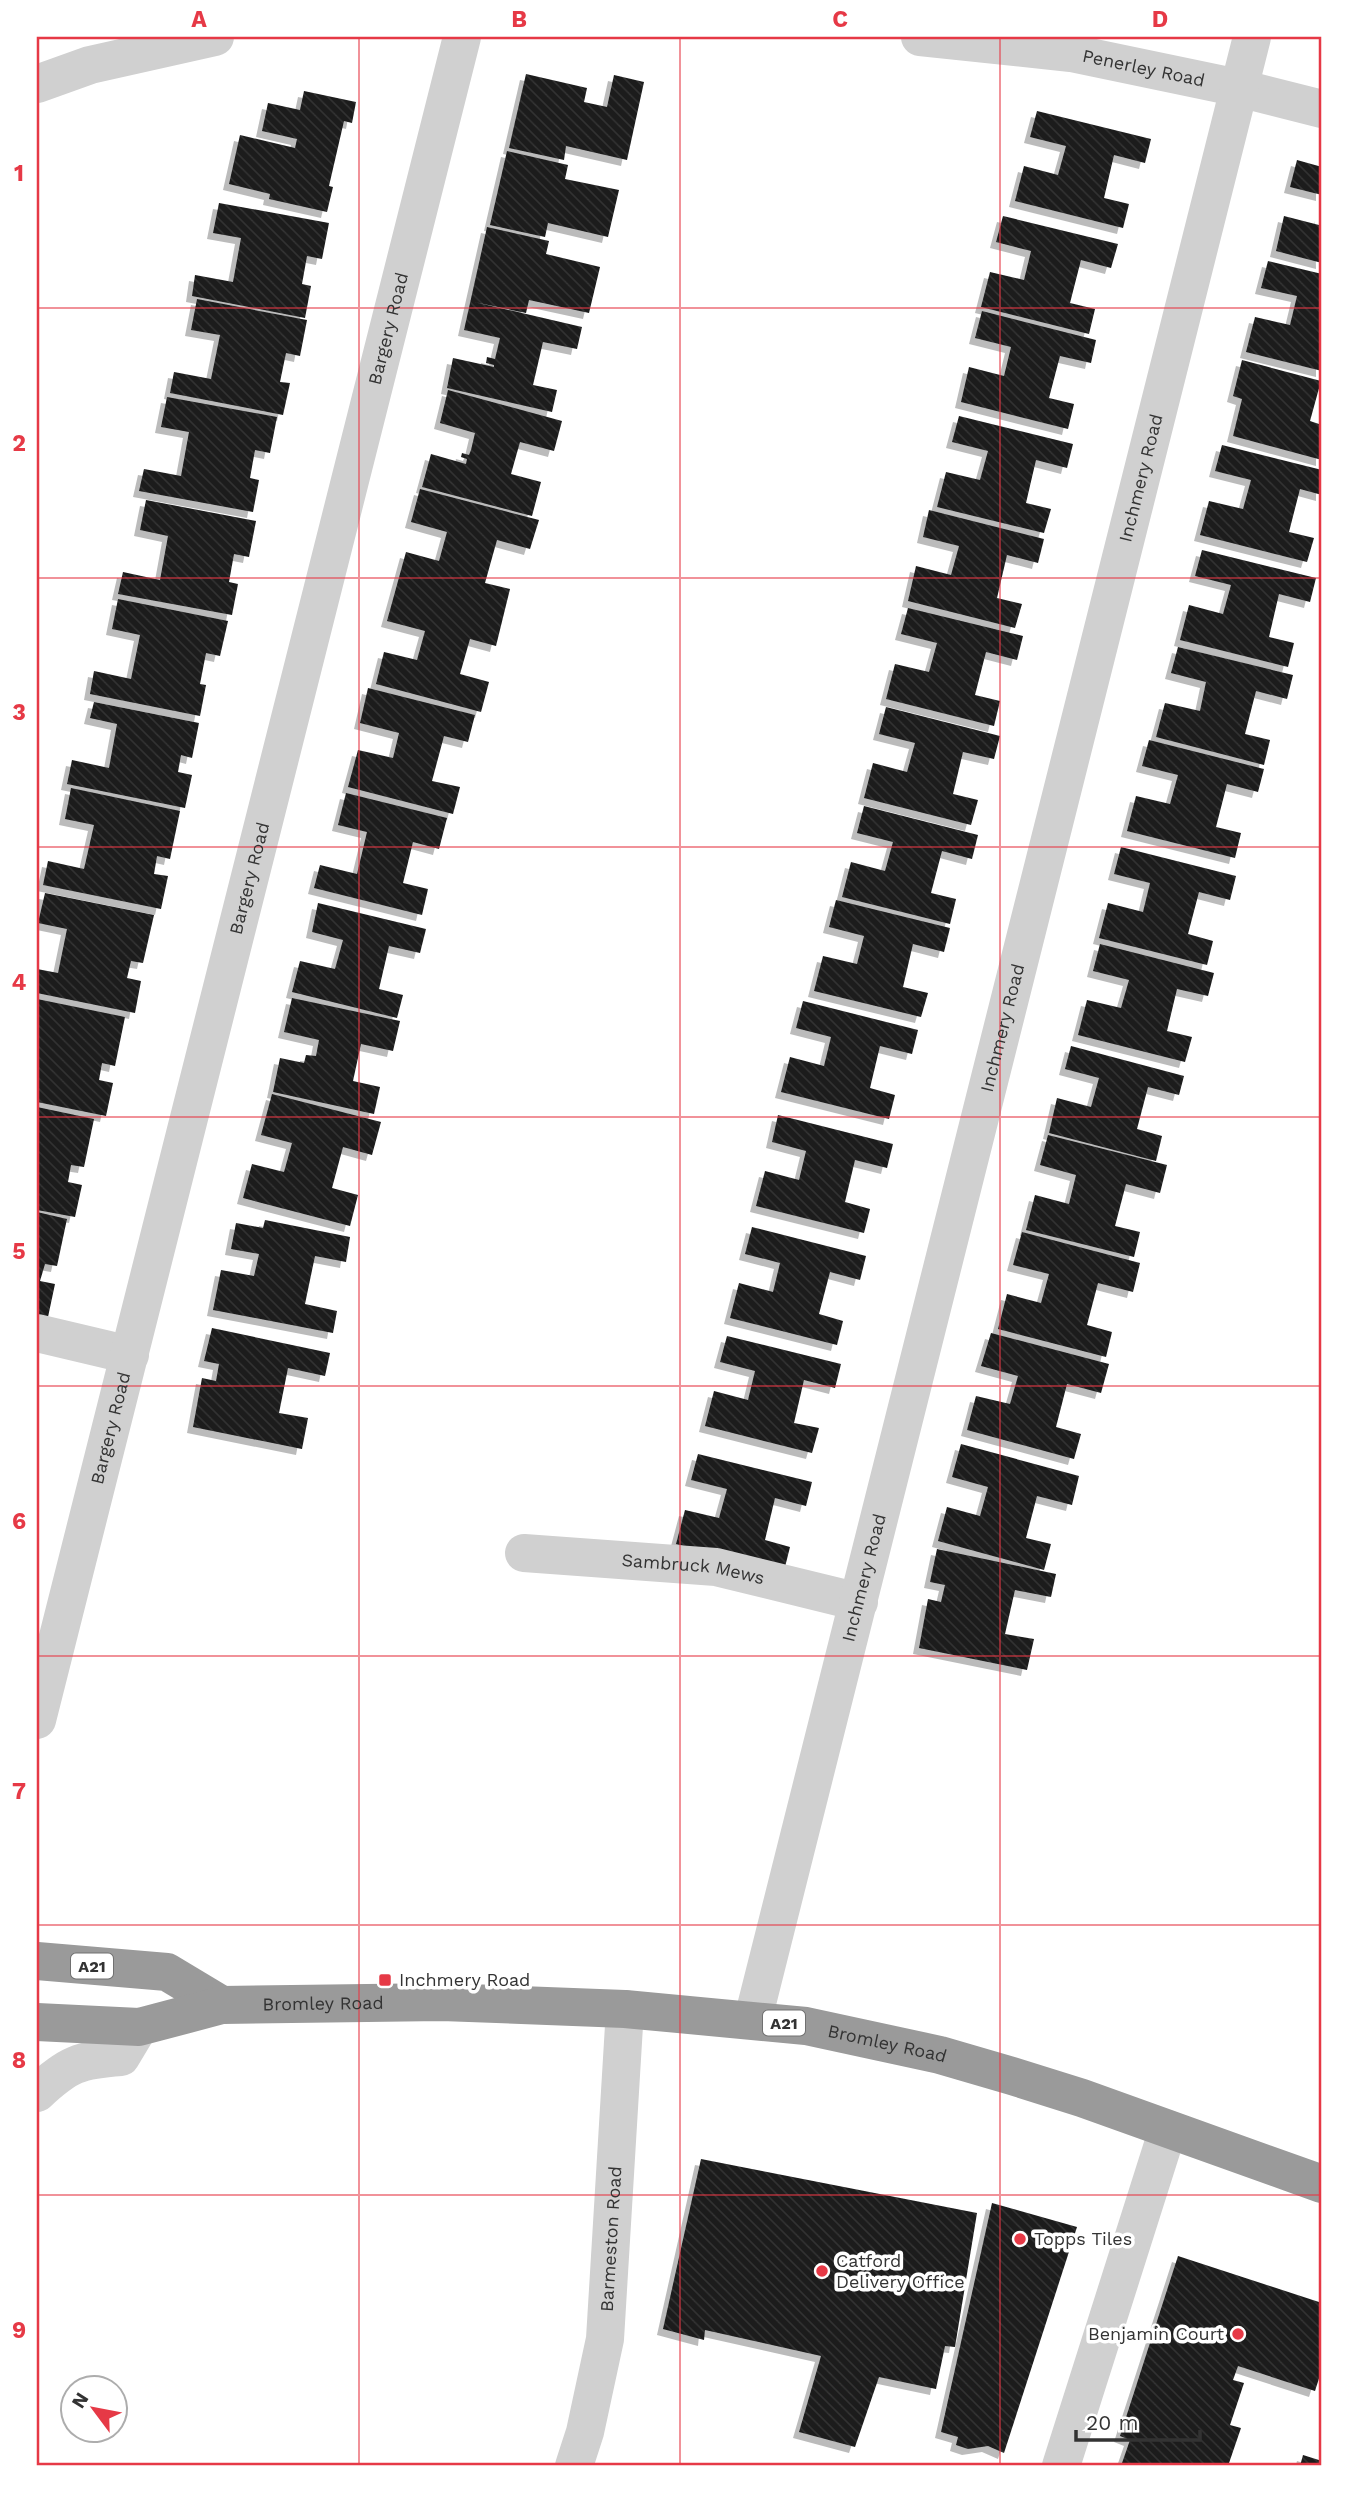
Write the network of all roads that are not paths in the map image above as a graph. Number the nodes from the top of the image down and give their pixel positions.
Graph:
1 (215, 37) edge
2 (462, 37) edge
3 (920, 37) edge
4 (1252, 37) edge
5 (37, 84) edge
6 (1239, 88) junction
7 (1322, 109) edge
8 (37, 1334) edge
9 (130, 1355) junction
10 (524, 1553) dead end
11 (859, 1602) junction
12 (37, 1720) edge
13 (37, 1961) edge
14 (222, 2005) junction
15 (625, 2009) junction
16 (753, 2019) junction
17 (37, 2022) edge
18 (139, 2027) junction
19 (37, 2093) edge
20 (1168, 2129) junction
21 (1322, 2184) edge
22 (575, 2466) edge
23 (1061, 2466) edge

1 - 5 street
2 - 9 street, Bargery Road
3 - 6 street, Penerley Road
4 - 6 street, Inchmery Road
6 - 7 street, Penerley Road
6 - 11 street, Inchmery Road
8 - 9 street
9 - 12 street, Bargery Road
10 - 11 street, Sambruck Mews
11 - 16 street, Inchmery Road
13 - 14 highway, A21
14 - 15 highway, Bromley Road / A21
14 - 18 highway, Bromley Road / A21
15 - 16 highway, Bromley Road / A21
15 - 22 street, Barmeston Road
16 - 20 highway, Bromley Road / A21
17 - 18 highway, Bromley Road / A21
18 - 19 street
20 - 21 highway, Bromley Road / A21
20 - 23 street

